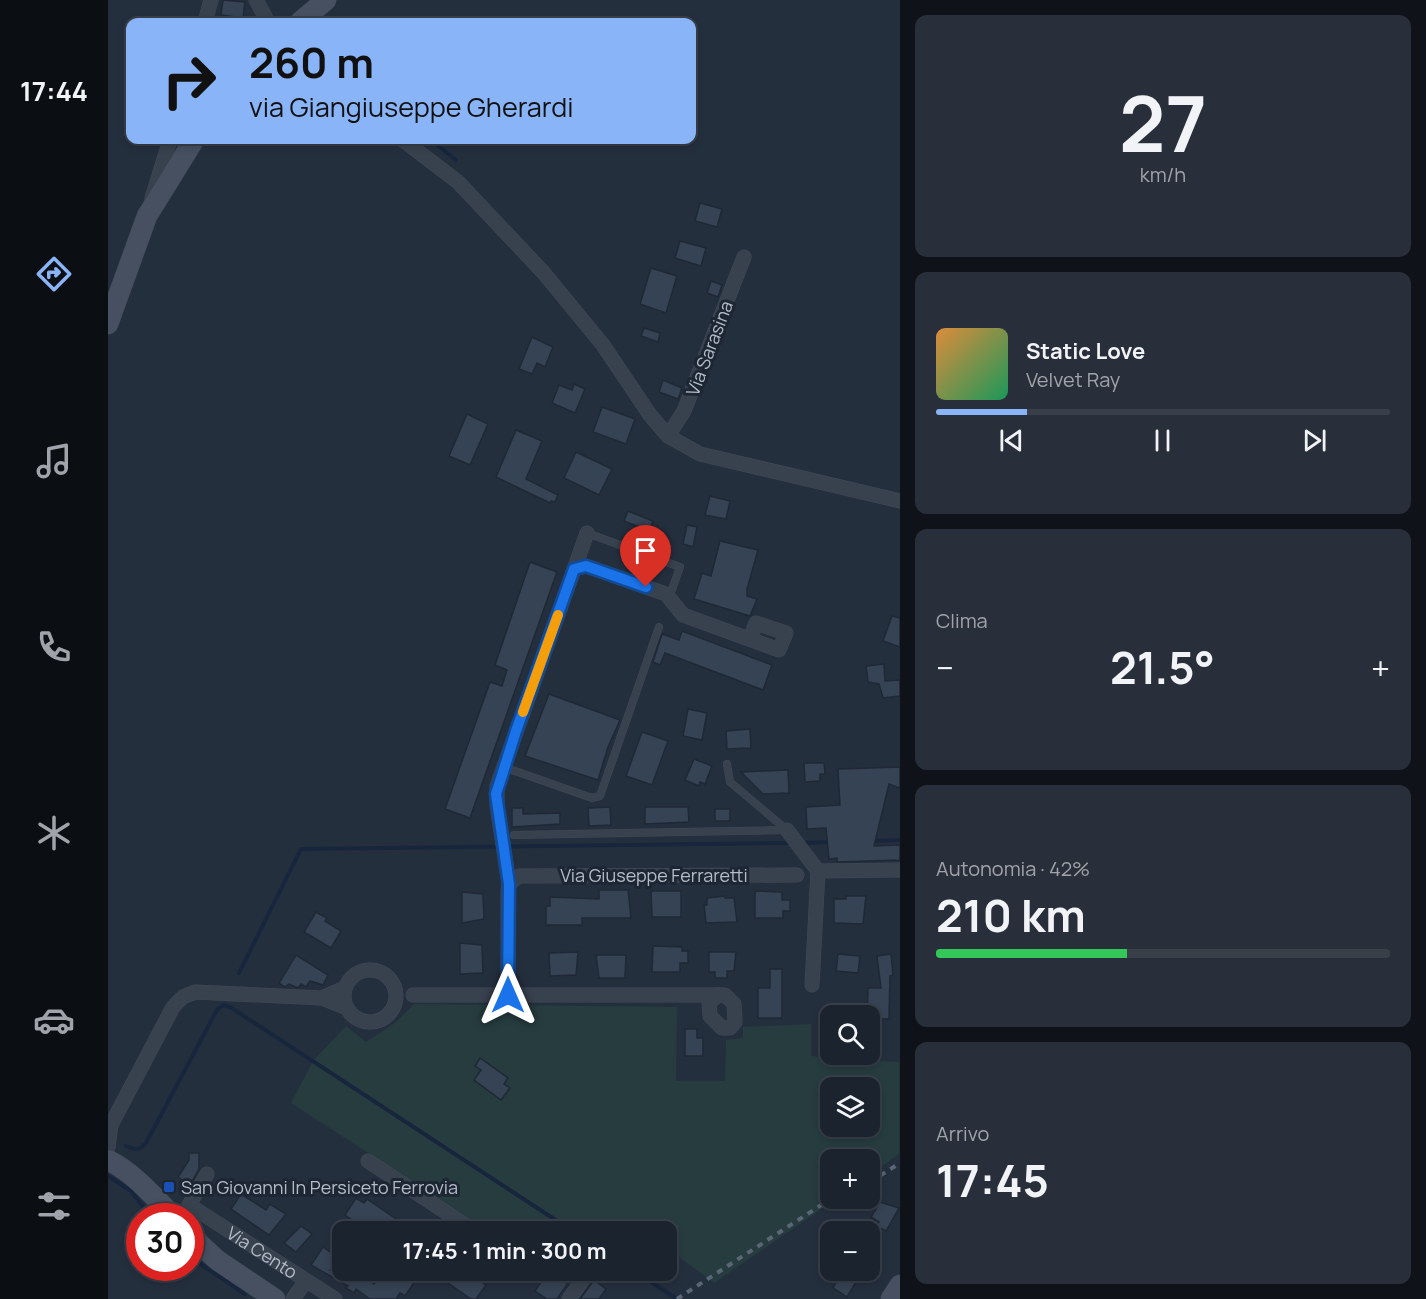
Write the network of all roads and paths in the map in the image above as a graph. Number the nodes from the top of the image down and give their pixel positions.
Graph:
1 (211, 0) edge
2 (256, 0) edge
3 (326, 0) edge
4 (206, 18) edge
5 (266, 18) edge
6 (305, 18) edge
7 (169, 144) edge
8 (192, 144) edge
9 (408, 144) edge
10 (147, 216) junction
11 (744, 257) dead end
12 (108, 324) edge
13 (668, 436) junction
14 (900, 501) edge
15 (587, 533) joint
16 (574, 569) junction
17 (669, 598) junction
18 (659, 627) dead end
19 (750, 639) dead end
20 (727, 764) dead end
21 (504, 767) junction
22 (508, 834) junction
23 (790, 834) junction
24 (900, 870) edge
25 (818, 872) junction
26 (797, 875) dead end
27 (511, 882) junction
28 (393, 984) junction
29 (812, 985) dead end
30 (345, 988) junction
31 (680, 994) junction
32 (413, 995) junction
33 (508, 995) junction
34 (718, 995) junction
35 (322, 998) junction
36 (394, 1005) junction
37 (346, 1008) junction
38 (710, 1016) junction
39 (110, 1127) edge
40 (108, 1147) edge
41 (108, 1160) edge
42 (368, 1161) dead end
43 (207, 1174) dead end
44 (160, 1203) edge
45 (459, 1221) edge
46 (204, 1248) edge
47 (306, 1281) junction
48 (579, 1281) edge
49 (900, 1285) edge
50 (255, 1293) edge
51 (275, 1299) edge
52 (293, 1299) edge
53 (334, 1299) edge
54 (569, 1299) edge
55 (891, 1299) edge

1 - 4 street
2 - 5 street
3 - 6 main road
7 - 10 street
8 - 10 main road
9 - 13 street
10 - 12 main road
11 - 13 street, Via Sarasina
13 - 14 street
15 - 16 street
15 - 17 lane
16 - 17 street
16 - 21 street
17 - 19 street
18 - 21 lane
20 - 23 lane
21 - 22 street
22 - 23 lane
22 - 27 street
23 - 25 street
24 - 25 street
25 - 29 street
26 - 27 street, Via Giuseppe Ferraretti
27 - 33 street
28 - 30 street
28 - 32 street
28 - 36 street
30 - 35 street
30 - 37 street
31 - 33 street
31 - 34 street
31 - 38 street
32 - 33 street
32 - 36 street
34 - 38 street
34 - 38 street
35 - 37 street
35 - 39 street
36 - 37 street
39 - 40 street
41 - 44 main road
42 - 45 street
43 - 47 street, Via Cento
46 - 50 main road, Via Cento
47 - 52 street, Via Cento
47 - 53 street, Via Cento
48 - 54 street
49 - 55 main road
50 - 51 main road, Via Cento

